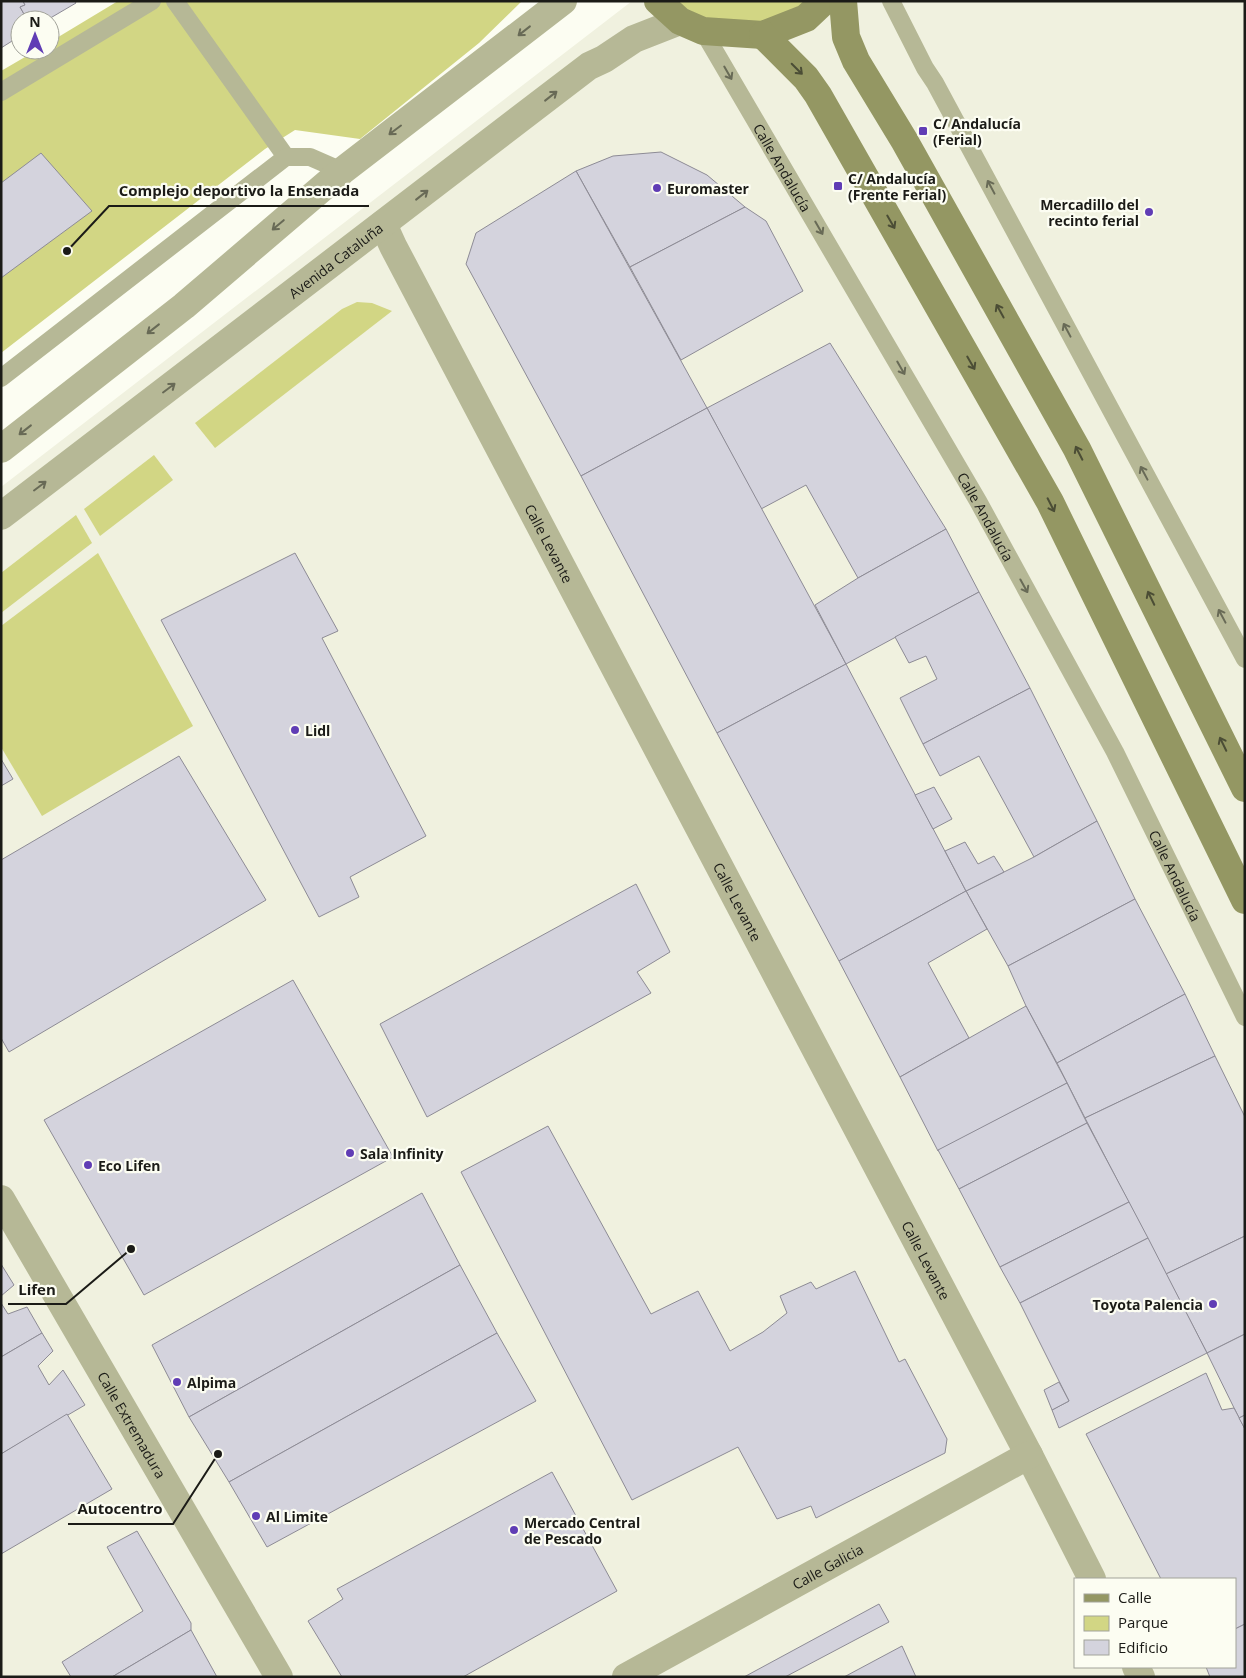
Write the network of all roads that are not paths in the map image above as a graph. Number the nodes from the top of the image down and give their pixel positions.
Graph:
1 (152, 1) edge
2 (175, 1) edge
3 (563, 1) edge
4 (658, 1) edge
5 (824, 1) edge
6 (843, 1) edge
7 (891, 1) edge
8 (691, 26) junction
9 (763, 35) junction
10 (1, 92) edge
11 (286, 157) junction
12 (342, 171) junction
13 (383, 224) junction
14 (1, 378) edge
15 (1, 449) edge
16 (1, 516) edge
17 (1245, 659) edge
18 (1245, 788) edge
19 (1245, 900) edge
20 (1245, 1017) edge
21 (1, 1199) edge
22 (1029, 1456) junction
23 (1091, 1578) edge
24 (279, 1677) edge
25 (626, 1677) edge

1 - 10 lane
2 - 11 lane
3 -> 12 street
4 - 8 main road
5 - 9 main road
18 -> 6 main road
17 -> 7 lane
8 - 9 main road
13 -> 8 street, Avenida Cataluña
8 -> 20 lane, Calle Andalucía
9 -> 19 main road
11 - 12 lane
11 - 14 lane
12 -> 15 street
16 -> 13 street, Avenida Cataluña
13 - 22 street, Calle Levante
21 - 24 street, Calle Extremadura
22 - 23 street, Calle Levante
22 - 25 street, Calle Galicia

